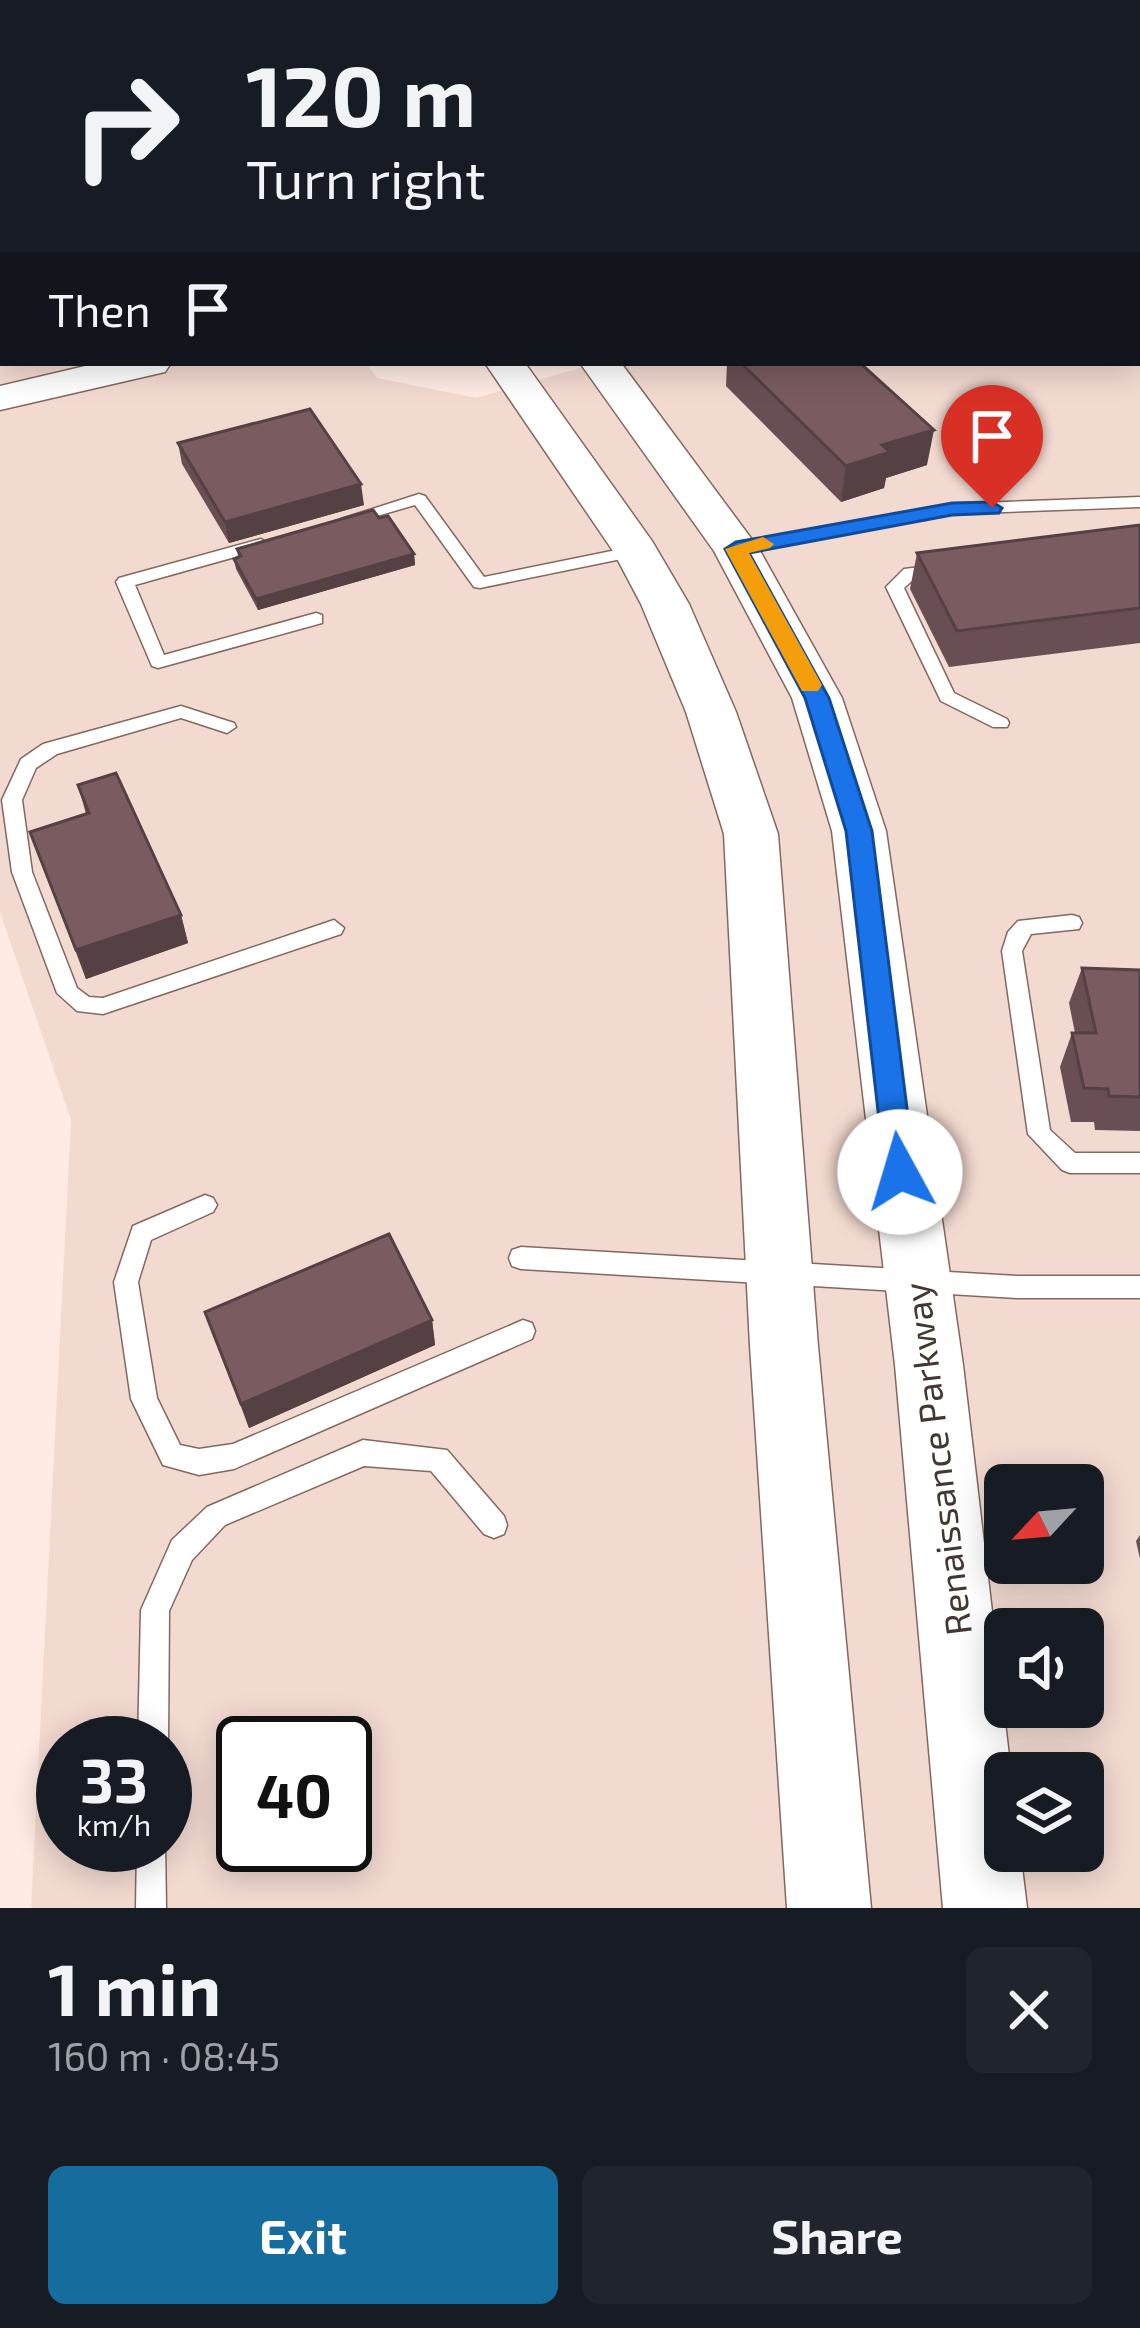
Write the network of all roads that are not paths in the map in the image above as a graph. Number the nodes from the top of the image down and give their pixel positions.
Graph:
1 (138, 366) edge
2 (507, 366) edge
3 (602, 366) edge
4 (0, 398) edge
5 (1140, 502) edge
6 (328, 525) edge
7 (283, 538) edge
8 (736, 549) junction
9 (636, 551) junction
10 (957, 568) edge
11 (316, 619) dead end
12 (1000, 723) dead end
13 (226, 727) dead end
14 (1072, 923) dead end
15 (334, 928) dead end
16 (1140, 1162) edge
17 (205, 1205) dead end
18 (521, 1258) dead end
19 (780, 1275) junction
20 (916, 1282) junction
21 (1140, 1287) edge
22 (523, 1331) dead end
23 (494, 1525) dead end
24 (153, 1716) edge
25 (152, 1872) edge
26 (151, 1908) edge
27 (829, 1908) edge
28 (985, 1908) edge

1 - 4 street
2 - 9 street
3 - 8 street, Renaissance Parkway
5 - 8 lane
6 - 9 lane
7 - 11 lane
8 - 20 street, Renaissance Parkway
9 - 19 street
10 - 12 lane
13 - 15 lane
14 - 16 lane
17 - 22 lane
18 - 19 lane
19 - 20 lane
19 - 27 street
20 - 21 lane
20 - 28 street, Renaissance Parkway
23 - 24 lane
25 - 26 lane

